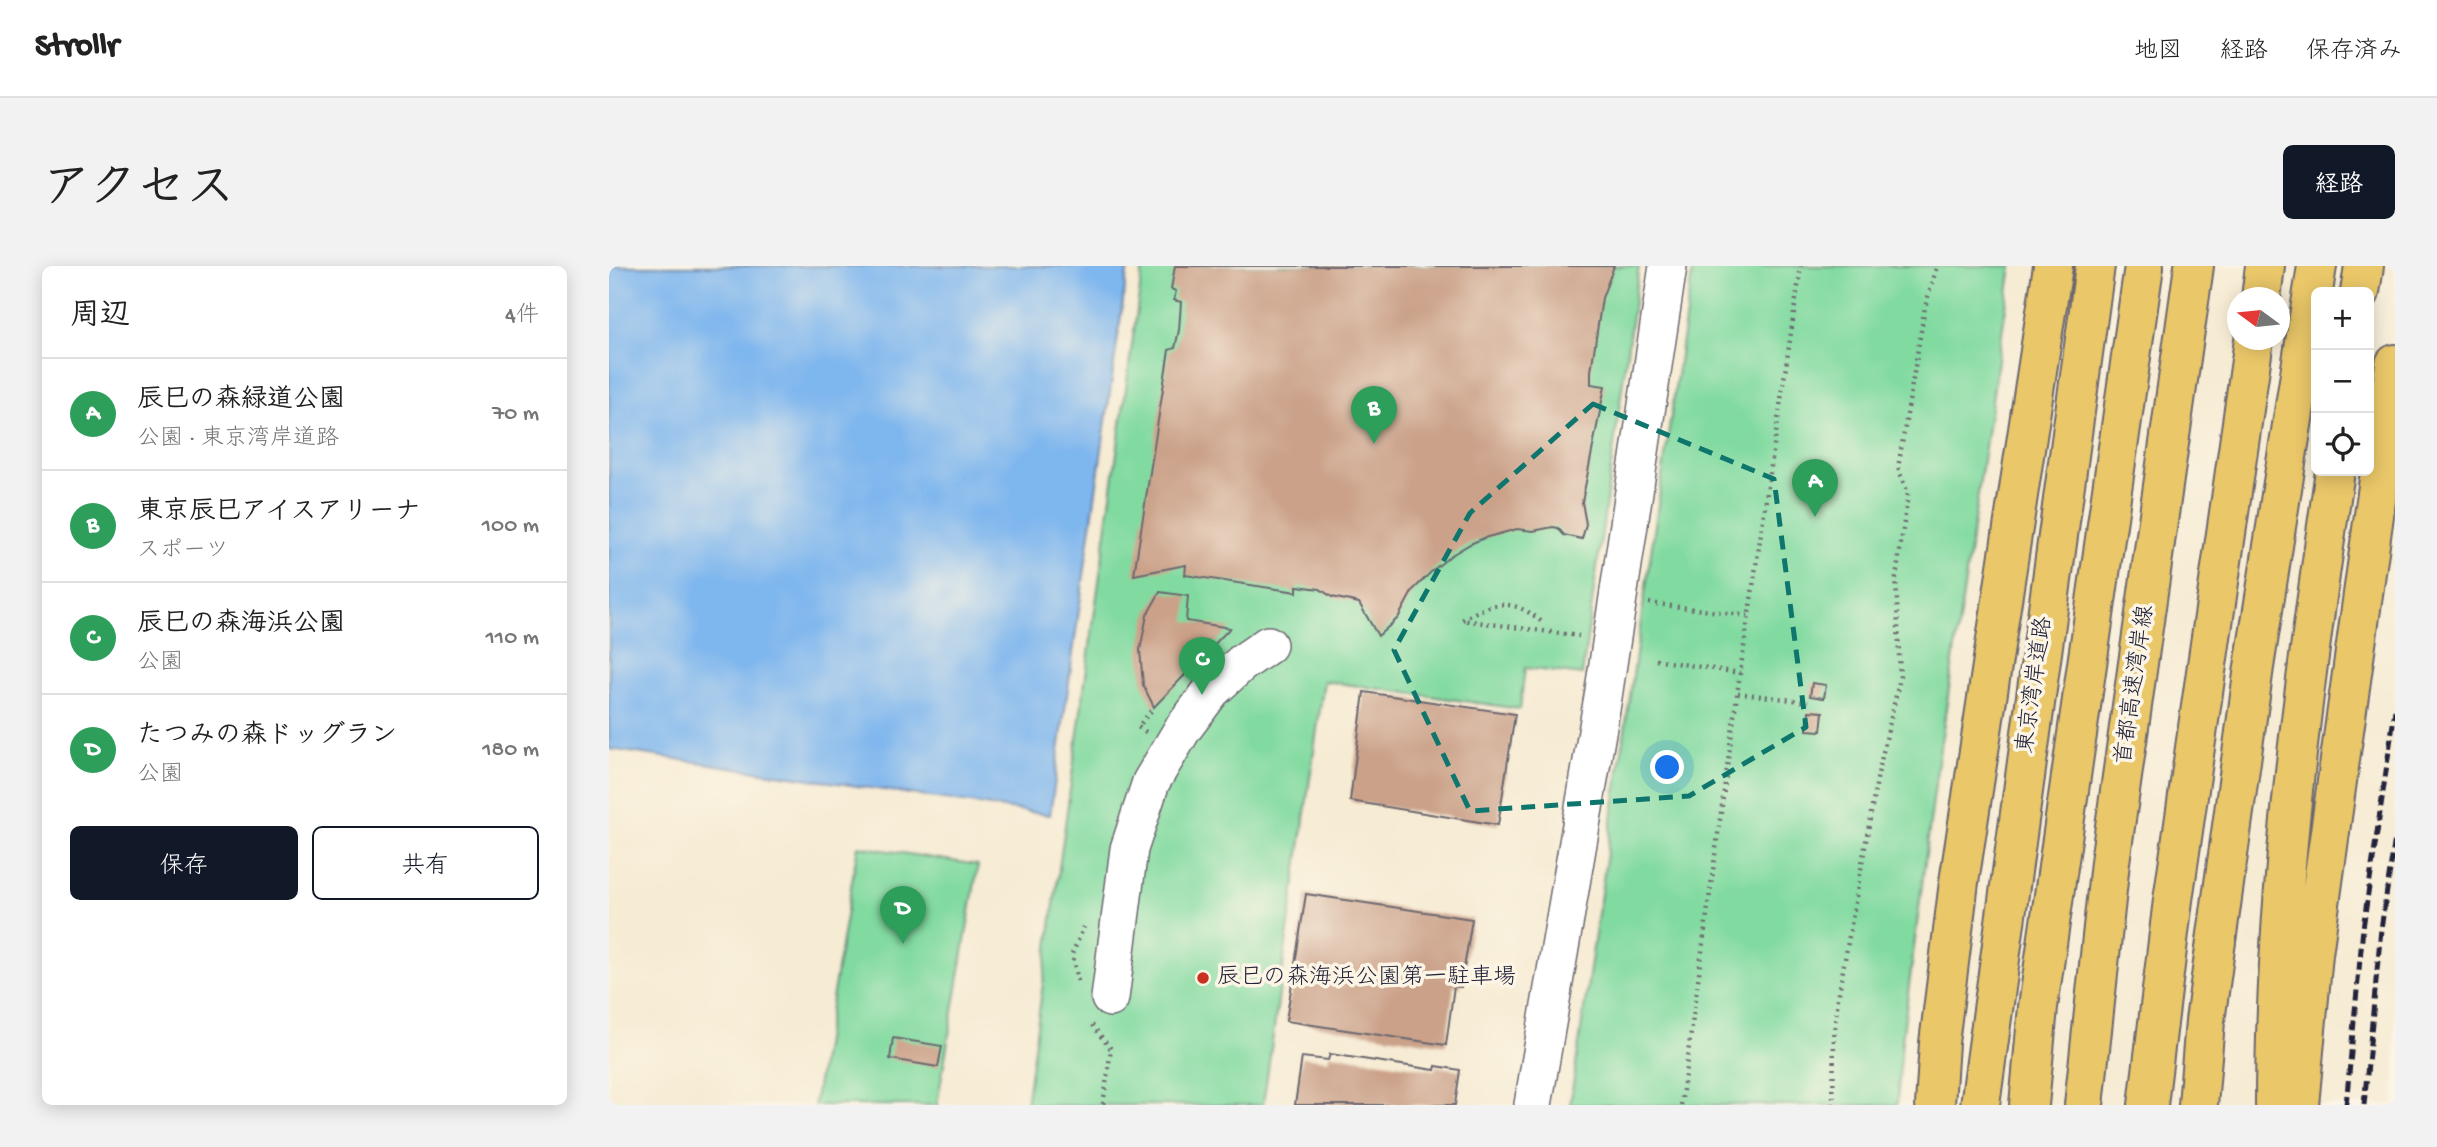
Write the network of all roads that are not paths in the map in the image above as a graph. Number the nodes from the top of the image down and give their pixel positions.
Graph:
1 (1668, 266) edge
2 (2053, 266) edge
3 (2095, 266) edge
4 (2144, 266) edge
5 (2193, 266) edge
6 (2265, 266) edge
7 (2317, 266) edge
8 (2364, 266) edge
9 (2262, 287) edge
10 (2361, 287) edge
11 (2253, 350) edge
12 (2395, 364) edge
13 (2334, 476) edge
14 (1268, 645) dead end
15 (1110, 998) dead end
16 (1533, 1105) edge
17 (1934, 1105) edge
18 (1980, 1105) edge
19 (2029, 1105) edge
20 (2084, 1105) edge
21 (2148, 1105) edge
22 (2198, 1105) edge
23 (2275, 1105) edge
24 (2299, 1105) edge

1 - 16 street
2 - 17 highway
3 - 18 highway, 東京湾岸道路
4 - 19 highway
5 - 20 highway, 首都高速湾岸線
6 - 9 highway
7 - 22 highway
8 - 10 highway
11 - 21 highway
12 - 24 highway
13 - 23 highway
14 - 15 street

